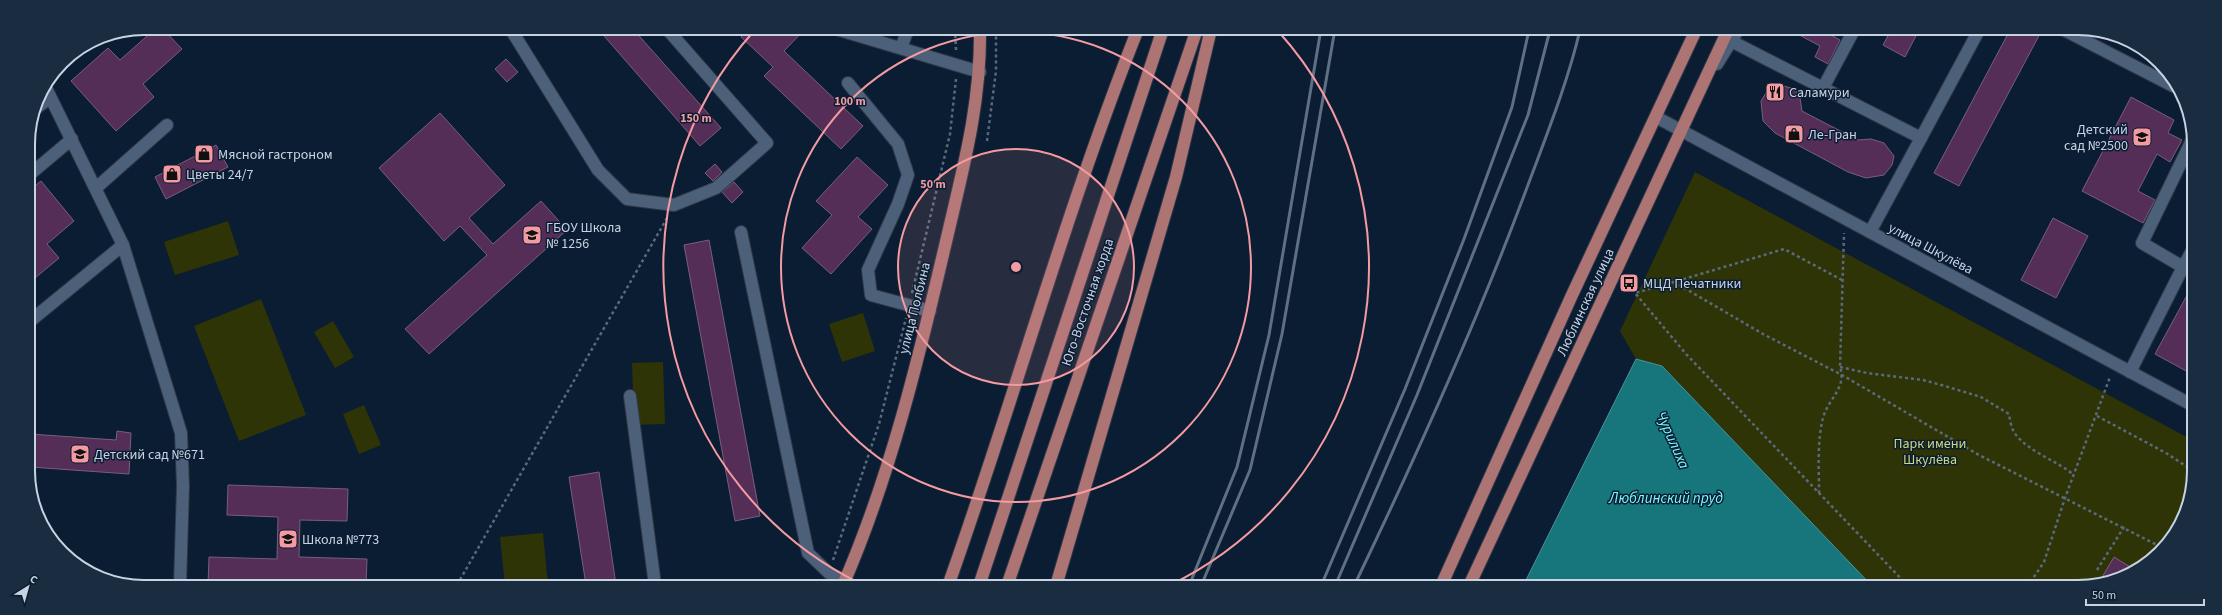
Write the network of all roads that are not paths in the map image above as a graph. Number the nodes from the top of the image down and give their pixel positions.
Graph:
1 (514, 35) edge
2 (672, 35) edge
3 (857, 35) edge
4 (906, 35) edge
5 (980, 35) edge
6 (1136, 35) edge
7 (1161, 35) edge
8 (1195, 35) edge
9 (1210, 35) edge
10 (1694, 35) edge
11 (1851, 35) edge
12 (1976, 35) edge
13 (2074, 35) edge
14 (1729, 36) edge
15 (901, 48) junction
16 (980, 72) junction
17 (848, 83) dead end
18 (2170, 84) edge
19 (1823, 88) junction
20 (48, 93) edge
21 (50, 98) junction
22 (43, 103) edge
23 (1656, 117) junction
24 (167, 125) dead end
25 (1682, 130) junction
26 (1921, 138) junction
27 (72, 139) junction
28 (2187, 150) edge
29 (35, 170) edge
30 (96, 188) junction
31 (741, 232) dead end
32 (1870, 232) junction
33 (123, 245) junction
34 (2187, 268) edge
35 (2187, 271) edge
36 (930, 311) junction
37 (35, 317) edge
38 (2130, 372) junction
39 (630, 396) dead end
40 (2187, 402) edge
41 (180, 580) edge
42 (654, 580) edge
43 (839, 580) edge
44 (845, 580) edge
45 (950, 580) edge
46 (981, 580) edge
47 (1009, 580) edge
48 (1058, 580) edge
49 (1444, 580) edge
50 (1472, 580) edge

1 - 2 street
3 - 15 street
4 - 15 street
5 - 16 main road, улица Полбина
6 - 45 main road
7 - 46 main road, Юго-Восточная хорда
8 - 47 main road, Юго-Восточная хорда
9 - 48 main road
10 - 23 main road, Люблинская улица
11 - 19 street
12 - 26 street
13 - 18 street
14 - 19 street
14 - 25 main road, Люблинская улица
15 - 16 street
16 - 36 main road, улица Полбина
17 - 36 street
19 - 26 street
20 - 21 street
21 - 22 street
21 - 27 street
23 - 25 street, улица Шкулёва
23 - 49 main road, Люблинская улица
24 - 30 street
25 - 32 street, улица Шкулёва
25 - 50 main road, Люблинская улица
26 - 32 street
27 - 29 street
27 - 30 street
28 - 34 street
30 - 33 street
31 - 43 street
32 - 38 street, улица Шкулёва
33 - 37 street
33 - 41 street
35 - 38 street
36 - 44 main road, улица Полбина
38 - 40 street, улица Шкулёва
39 - 42 street

